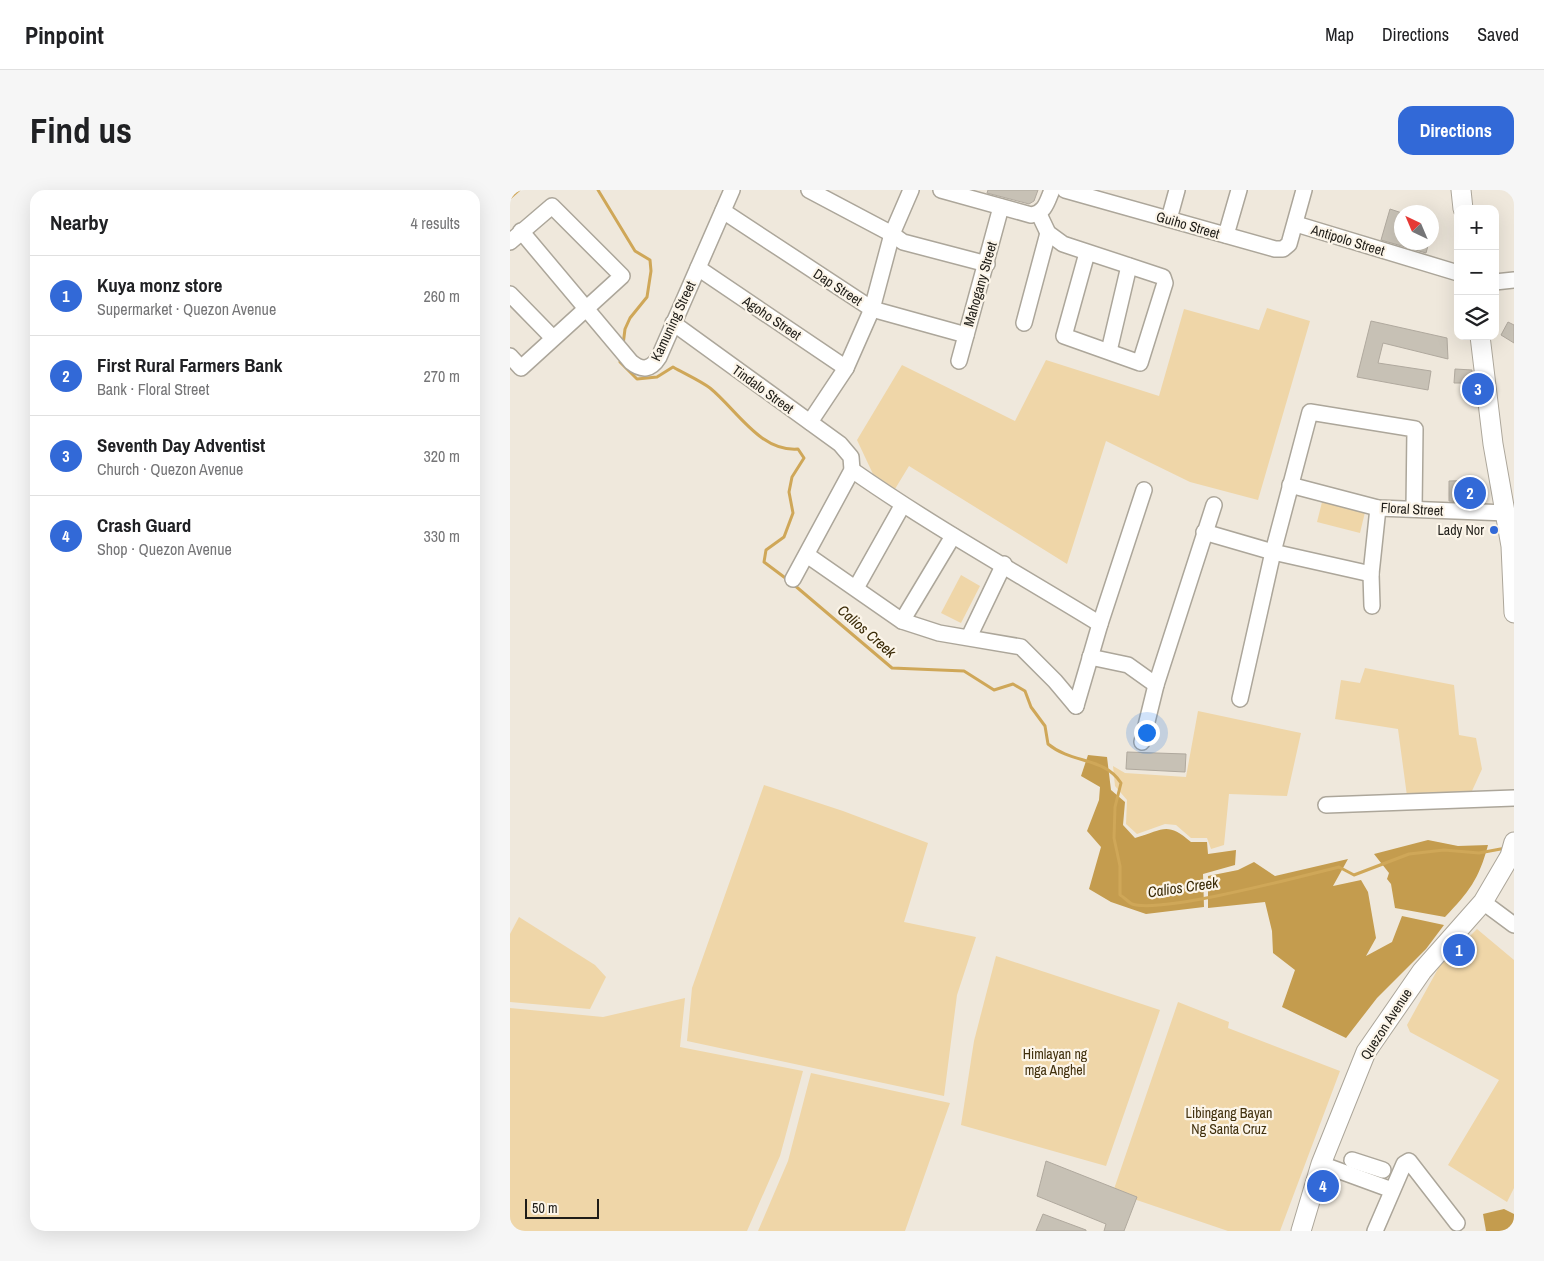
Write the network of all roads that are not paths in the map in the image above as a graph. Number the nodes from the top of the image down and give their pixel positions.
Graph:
1 (732, 190) edge
2 (809, 190) edge
3 (911, 190) edge
4 (941, 190) edge
5 (1052, 190) edge
6 (1066, 190) edge
7 (1177, 190) edge
8 (1239, 190) edge
9 (1304, 190) edge
10 (1461, 190) edge
11 (1111, 196) edge
12 (1463, 205) edge
13 (1001, 207) junction
14 (723, 211) junction
15 (1035, 214) junction
16 (1169, 219) junction
17 (1296, 224) junction
18 (521, 231) junction
19 (1048, 233) junction
20 (892, 234) junction
21 (1226, 235) junction
22 (510, 242) edge
23 (1087, 253) junction
24 (986, 264) junction
25 (1129, 266) junction
26 (698, 268) junction
27 (1454, 272) edge
28 (1514, 280) edge
29 (1499, 282) edge
30 (510, 294) edge
31 (586, 308) junction
32 (872, 309) junction
33 (674, 323) junction
34 (1024, 323) dead end
35 (966, 335) junction
36 (553, 338) junction
37 (1480, 340) edge
38 (1109, 351) junction
39 (510, 356) edge
40 (959, 361) dead end
41 (846, 368) junction
42 (810, 422) junction
43 (852, 464) junction
44 (1290, 485) junction
45 (1144, 490) dead end
46 (1214, 505) dead end
47 (902, 506) junction
48 (1378, 508) junction
49 (1414, 509) junction
50 (1506, 513) junction
51 (1204, 532) junction
52 (953, 536) junction
53 (1273, 552) junction
54 (807, 555) junction
55 (1004, 564) junction
56 (1371, 574) junction
57 (793, 579) dead end
58 (856, 588) junction
59 (1372, 606) dead end
60 (1514, 613) edge
61 (902, 621) junction
62 (1100, 624) junction
63 (969, 637) junction
64 (1090, 657) junction
65 (1156, 685) junction
66 (1240, 700) dead end
67 (1142, 742) dead end
68 (1514, 798) edge
69 (1326, 805) dead end
70 (1512, 849) edge
71 (1482, 902) junction
72 (1514, 925) edge
73 (1321, 1164) junction
74 (1383, 1170) dead end
75 (1348, 1176) junction
76 (1392, 1190) junction
77 (1457, 1224) dead end
78 (1301, 1231) edge
79 (1375, 1231) edge

1 - 14 street, Kamuning Street
2 - 20 street
3 - 20 street
4 - 13 street
5 - 15 street
6 - 11 street, Guiho Street
7 - 16 street
8 - 21 street
9 - 17 street
10 - 12 main road
11 - 16 street, Guiho Street
13 - 15 street
13 - 24 street, Mahogany Street
14 - 26 street, Kamuning Street
14 - 32 street, Dap Street
15 - 19 street
16 - 21 street, Guiho Street
17 - 21 street, Guiho Street
17 - 27 street, Antipolo Street
18 - 22 street
18 - 31 street, Kamuning Street
18 - 31 street
19 - 23 street
19 - 34 street
20 - 24 street
20 - 32 street
23 - 25 street
23 - 38 street
24 - 35 street, Mahogany Street
25 - 38 street
25 - 38 street
26 - 33 street, Kamuning Street
26 - 41 street, Agoho Street
28 - 29 street
30 - 36 street
31 - 33 street, Kamuning Street
31 - 36 street
32 - 35 street, Dap Street
32 - 41 street
33 - 42 street, Tindalo Street
35 - 40 street, Mahogany Street
36 - 39 street
37 - 50 main road
41 - 42 street
42 - 43 street, Tindalo Street
43 - 47 street, Tindalo Street
43 - 54 street
44 - 48 street, Floral Street
44 - 49 street
44 - 53 street
45 - 62 street
46 - 51 street
47 - 52 street, Tindalo Street
47 - 58 street
48 - 49 street, Floral Street
48 - 56 street
49 - 50 street, Floral Street
50 - 60 main road
51 - 53 street
51 - 65 street
52 - 55 street, Tindalo Street
52 - 61 street
53 - 56 street
53 - 66 street
54 - 57 street
54 - 58 street
55 - 62 street, Tindalo Street
55 - 63 street
56 - 59 street
58 - 61 street
61 - 63 street
62 - 64 street
63 - 64 street
64 - 65 street
65 - 67 street
68 - 69 street
70 - 71 main road, Quezon Avenue
71 - 72 street
71 - 73 main road, Quezon Avenue
73 - 75 street
73 - 78 main road, Quezon Avenue
74 - 75 street
75 - 76 street
76 - 77 street
76 - 79 street

